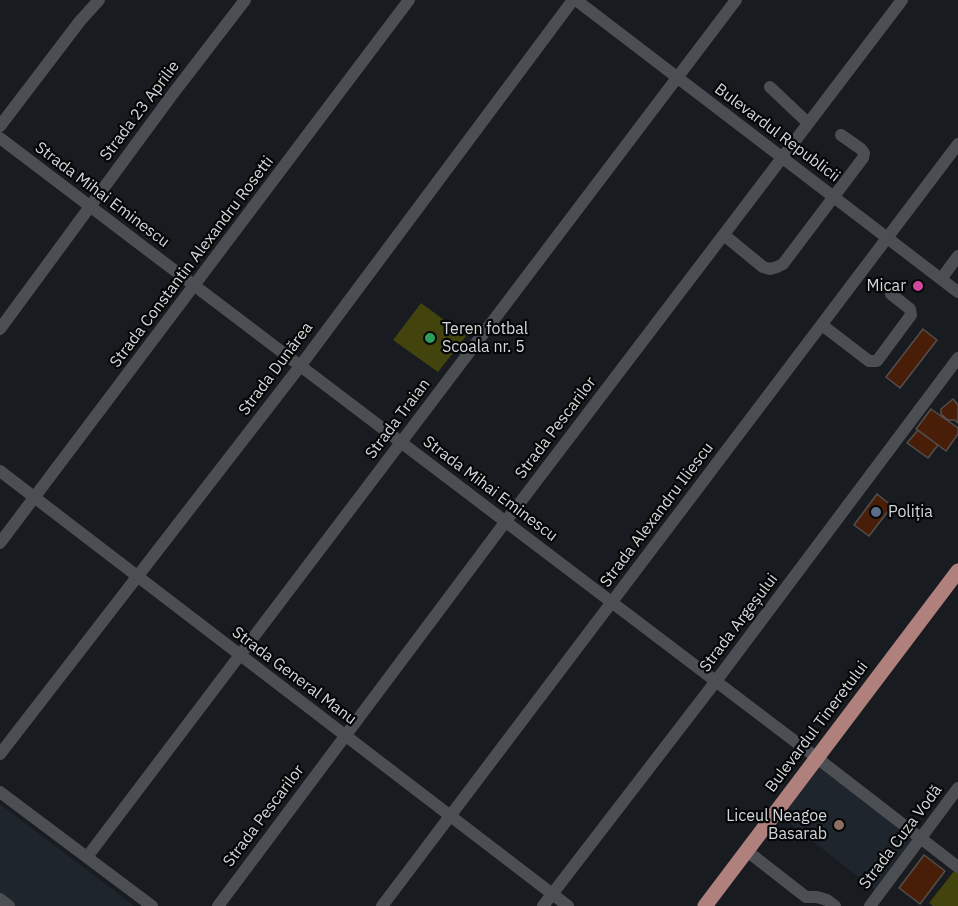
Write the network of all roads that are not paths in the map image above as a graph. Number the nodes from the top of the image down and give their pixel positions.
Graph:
1 (99, 0) edge
2 (244, 0) edge
3 (409, 0) edge
4 (575, 0) edge
5 (736, 0) edge
6 (902, 0) edge
7 (678, 77) junction
8 (770, 87) dead end
9 (808, 123) junction
10 (0, 126) edge
11 (841, 135) dead end
12 (0, 138) edge
13 (956, 152) edge
14 (782, 158) junction
15 (833, 197) junction
16 (90, 206) junction
17 (724, 235) junction
18 (887, 237) junction
19 (958, 256) edge
20 (941, 279) junction
21 (195, 285) junction
22 (958, 292) edge
23 (891, 294) dead end
24 (822, 325) junction
25 (0, 329) edge
26 (958, 358) edge
27 (300, 365) junction
28 (401, 442) junction
29 (0, 471) edge
30 (34, 498) junction
31 (506, 521) junction
32 (0, 543) edge
33 (958, 571) edge
34 (137, 576) junction
35 (612, 602) junction
36 (240, 656) junction
37 (716, 681) junction
38 (345, 736) junction
39 (0, 754) edge
40 (817, 758) junction
41 (958, 788) edge
42 (0, 792) edge
43 (449, 816) junction
44 (920, 838) junction
45 (747, 851) junction
46 (87, 857) junction
47 (958, 867) edge
48 (552, 894) junction
49 (0, 899) edge
50 (145, 904) edge
51 (9, 906) edge
52 (218, 906) edge
53 (382, 906) edge
54 (543, 906) edge
55 (568, 906) edge
56 (705, 906) edge
57 (835, 906) edge
58 (870, 906) edge

1 - 10 street
2 - 16 street, Strada 23 Aprilie
3 - 21 street, Strada Constantin Alexandru Rosetti
4 - 7 street, Bulevardul Republicii
4 - 27 street, Strada Dunărea
5 - 7 street, Strada Traian
6 - 9 street, Strada Pescarilor
7 - 14 street, Bulevardul Republicii
7 - 28 street, Strada Traian
8 - 9 street
9 - 14 street, Strada Pescarilor
11 - 15 street
12 - 16 street, Strada Mihai Eminescu
13 - 18 street, Strada Alexandru Iliescu
14 - 15 street, Bulevardul Republicii
14 - 17 street, Strada Pescarilor
15 - 17 street
15 - 18 street, Bulevardul Republicii
16 - 21 street, Strada Mihai Eminescu
16 - 25 street, Strada 23 Aprilie
17 - 31 street, Strada Pescarilor
18 - 20 street, Bulevardul Republicii
18 - 24 street, Strada Alexandru Iliescu
19 - 20 street
20 - 22 street, Bulevardul Republicii
21 - 27 street, Strada Mihai Eminescu
21 - 30 street, Strada Constantin Alexandru Rosetti
23 - 24 street
24 - 35 street, Strada Alexandru Iliescu
26 - 37 street, Strada Argeșului
27 - 28 street, Strada Mihai Eminescu
27 - 34 street, Strada Dunărea
28 - 31 street, Strada Mihai Eminescu
28 - 36 street, Strada Traian
29 - 30 street, Strada General Manu
30 - 32 street, Strada Constantin Alexandru Rosetti
30 - 34 street, Strada General Manu
31 - 35 street, Strada Mihai Eminescu
31 - 38 street, Strada Pescarilor
33 - 40 main road, Bulevardul Tineretului
34 - 36 street, Strada General Manu
34 - 39 street, Strada Dunărea
35 - 37 street, Strada Mihai Eminescu
35 - 43 street, Strada Alexandru Iliescu
36 - 38 street, Strada General Manu
36 - 46 street, Strada Traian
37 - 40 street, Strada Mihai Eminescu
37 - 48 street, Strada Argeșului
38 - 43 street, Strada General Manu
38 - 52 street, Strada Pescarilor
40 - 44 street, Strada Mihai Eminescu
40 - 45 main road, Bulevardul Tineretului
41 - 44 street, Strada Cuza Vodă
42 - 46 street
43 - 48 street, Strada General Manu
43 - 53 street, Strada Alexandru Iliescu
44 - 47 street, Strada Mihai Eminescu
44 - 58 street, Strada Cuza Vodă
45 - 56 main road, Bulevardul Tineretului
45 - 57 street
46 - 50 street
48 - 54 street, Strada Argeșului
48 - 55 street, Strada General Manu
49 - 51 street

